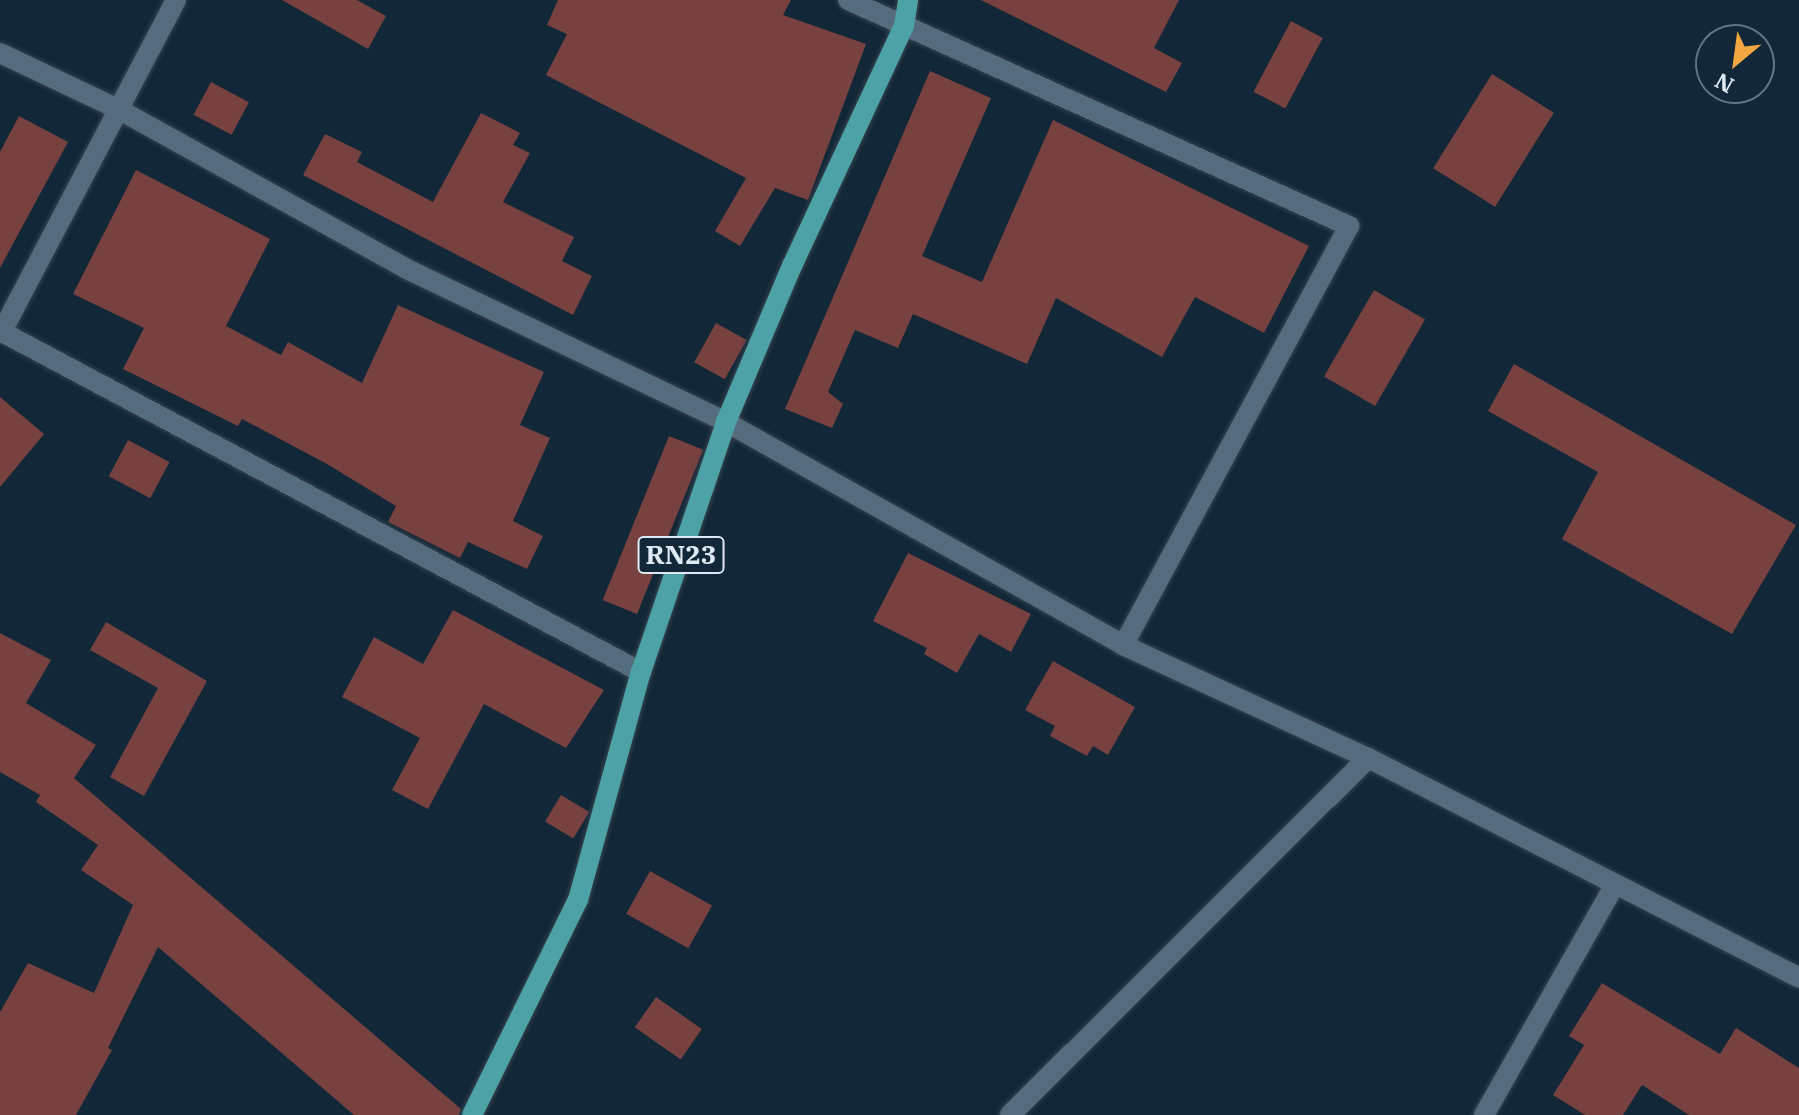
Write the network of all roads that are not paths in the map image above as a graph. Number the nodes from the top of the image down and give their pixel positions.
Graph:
1 (176, 0) edge
2 (848, 0) edge
3 (908, 0) edge
4 (904, 26) junction
5 (0, 53) edge
6 (120, 110) junction
7 (726, 422) junction
8 (1123, 645) junction
9 (641, 672) junction
10 (1368, 758) junction
11 (1614, 886) junction
12 (1799, 978) edge
13 (472, 1115) edge
14 (1010, 1115) edge
15 (1484, 1115) edge

1 - 6 street
2 - 4 street
3 - 4 main road, RN23
4 - 7 main road, RN23
4 - 8 street
5 - 6 street
6 - 7 street
6 - 9 street
7 - 8 street
7 - 9 main road, RN23
8 - 10 street
9 - 13 main road, RN23
10 - 11 street
10 - 14 street
11 - 12 street
11 - 15 street

